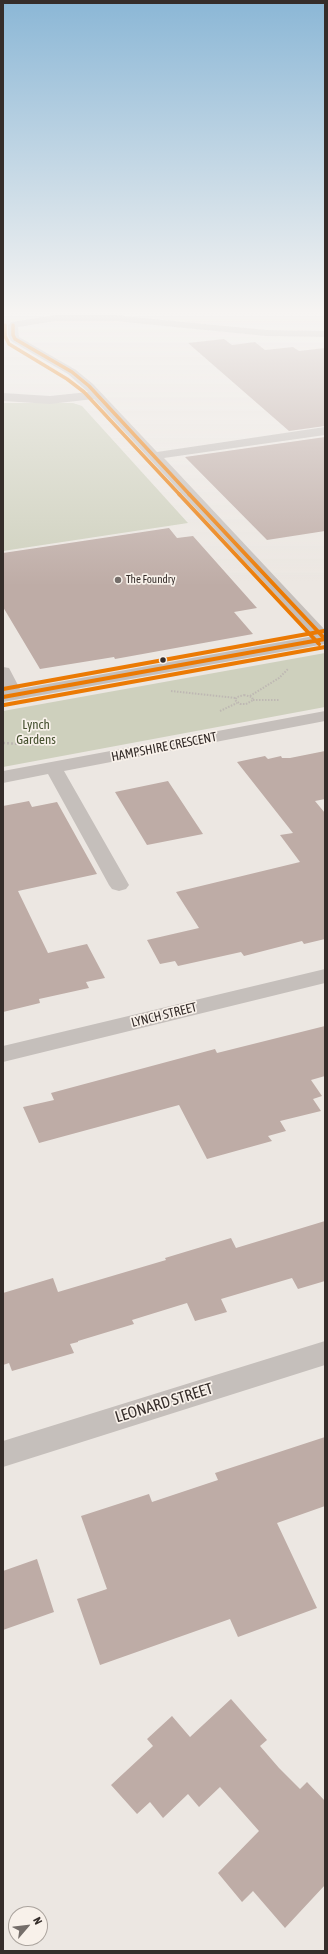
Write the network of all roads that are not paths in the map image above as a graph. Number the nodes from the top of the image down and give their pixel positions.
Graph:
1 (106, 404) edge
2 (325, 431) edge
3 (154, 456) junction
4 (325, 639) edge
5 (3, 672) edge
6 (8, 696) edge
7 (325, 716) edge
8 (53, 767) junction
9 (3, 777) edge
10 (119, 885) dead end
11 (325, 976) edge
12 (3, 1054) edge
13 (325, 1353) edge
14 (3, 1454) edge

1 - 3 street
2 - 3 street
3 - 4 street
4 - 6 street
5 - 6 street
7 - 8 street, HAMPSHIRE CRESCENT
8 - 9 street, HAMPSHIRE CRESCENT
8 - 10 street
11 - 12 street, LYNCH STREET
13 - 14 street, LEONARD STREET

